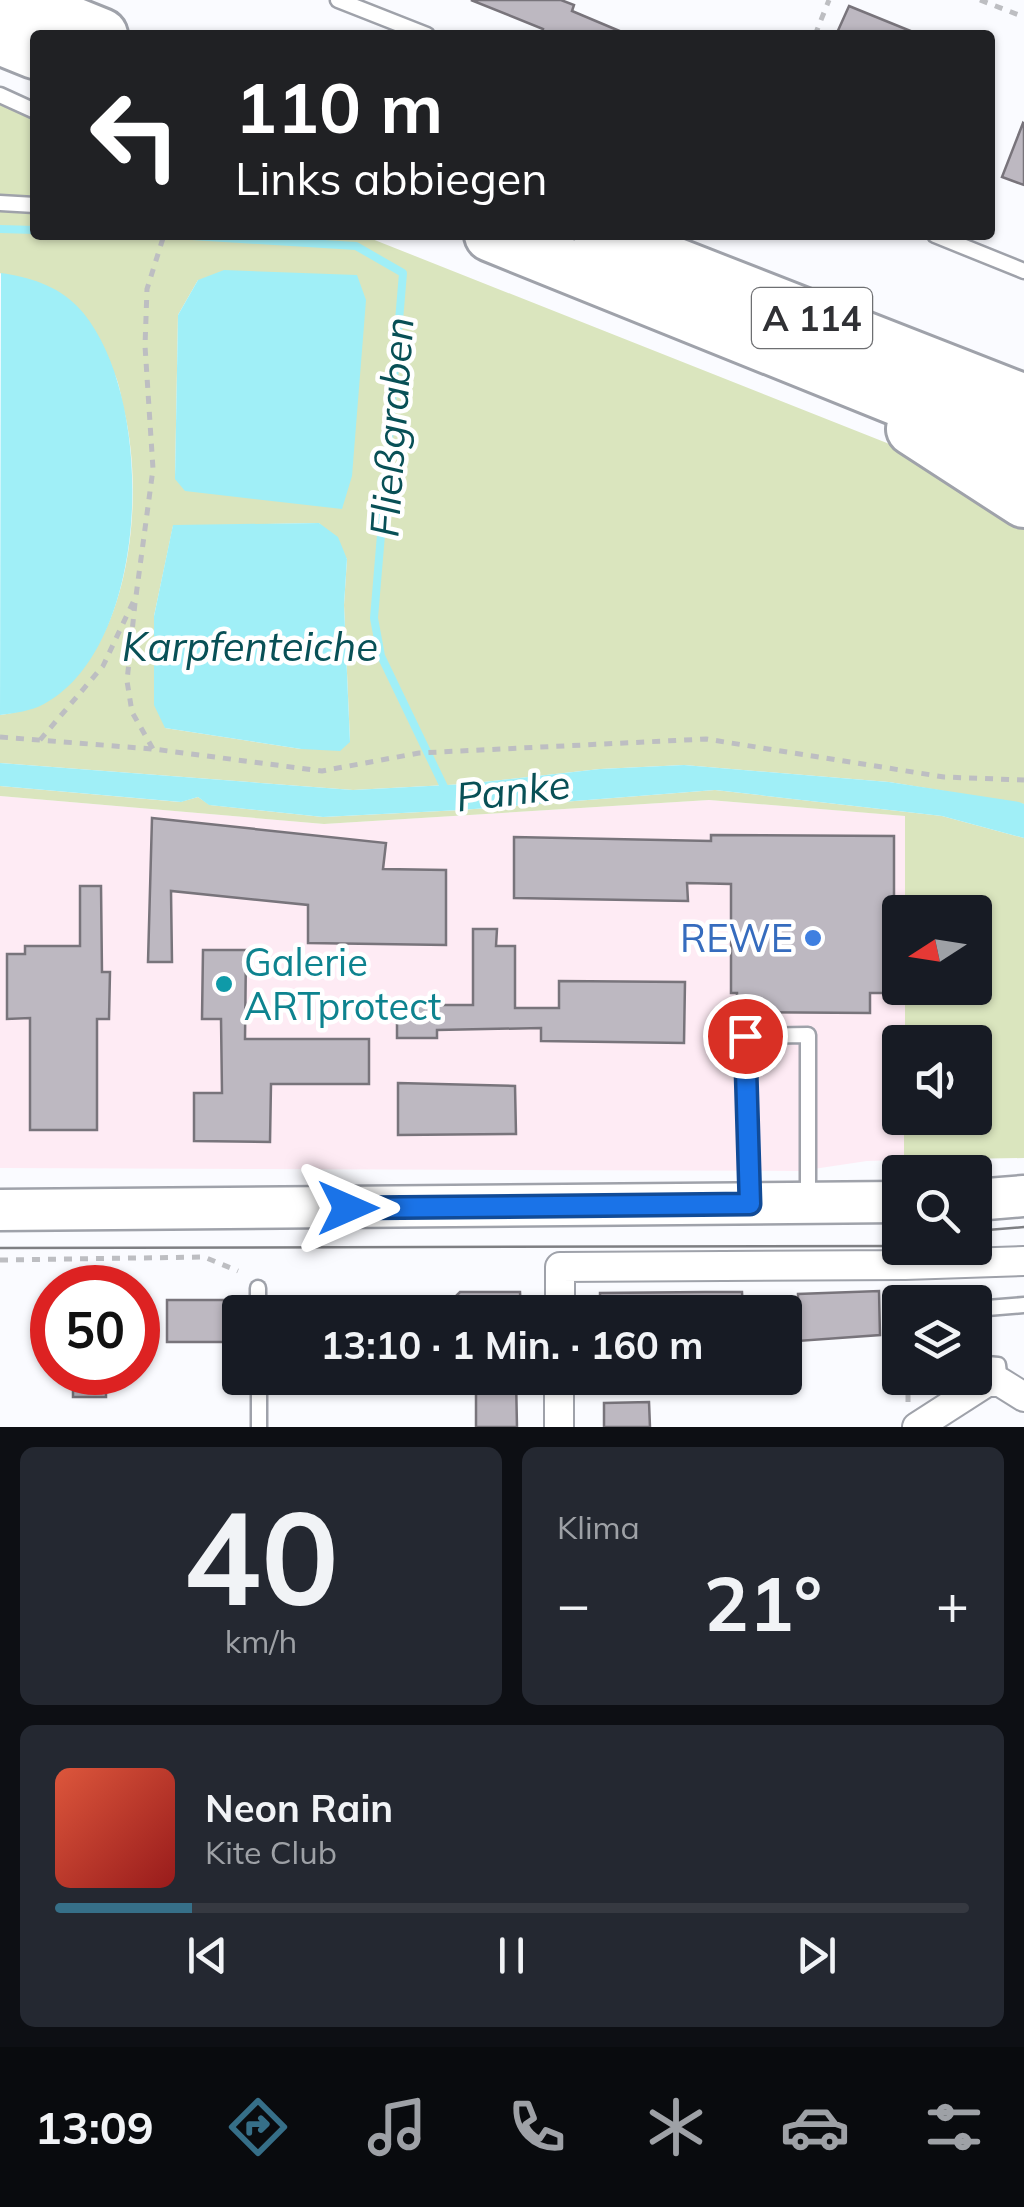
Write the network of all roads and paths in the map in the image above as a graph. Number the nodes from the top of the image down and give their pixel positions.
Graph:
1 (14, 0) edge
2 (338, 0) edge
3 (828, 0) edge
4 (980, 0) edge
5 (1024, 17) edge
6 (89, 30) edge
7 (415, 30) edge
8 (817, 30) edge
9 (0, 38) edge
10 (30, 50) edge
11 (0, 94) edge
12 (30, 109) edge
13 (0, 203) edge
14 (30, 205) edge
15 (163, 240) edge
16 (503, 240) edge
17 (613, 240) edge
18 (947, 240) edge
19 (1024, 270) edge
20 (810, 363) junction
21 (1024, 401) edge
22 (1024, 450) edge
23 (1024, 501) edge
24 (136, 596) junction
25 (0, 736) edge
26 (40, 740) junction
27 (153, 748) junction
28 (1024, 780) edge
29 (1024, 1196) edge
30 (992, 1199) edge
31 (882, 1202) edge
32 (808, 1203) junction
33 (750, 1204) junction
34 (0, 1210) edge
35 (0, 1260) edge
36 (1024, 1261) edge
37 (238, 1271) dead end
38 (258, 1288) dead end
39 (258, 1295) edge
40 (560, 1295) edge
41 (1024, 1305) edge
42 (992, 1308) edge
43 (992, 1364) edge
44 (1018, 1392) edge
45 (259, 1395) edge
46 (559, 1395) edge
47 (259, 1427) edge
48 (559, 1427) edge
49 (917, 1427) edge

1 - 6 highway
2 - 7 lane
3 - 8 path
4 - 5 path
9 - 10 highway
11 - 12 lane
13 - 14 lane
15 - 24 path
16 - 20 highway, A 114
17 - 21 highway, A 114
18 - 19 lane
20 - 22 highway, A 114
20 - 23 highway
24 - 26 path
24 - 27 path
25 - 26 path
26 - 27 path
27 - 28 path
29 - 30 main road
31 - 32 main road
32 - 33 main road
32 - 33 lane
33 - 34 main road
35 - 37 path
36 - 40 street
38 - 39 lane
41 - 42 lane
43 - 44 lane
44 - 49 street
45 - 47 lane
46 - 48 street

